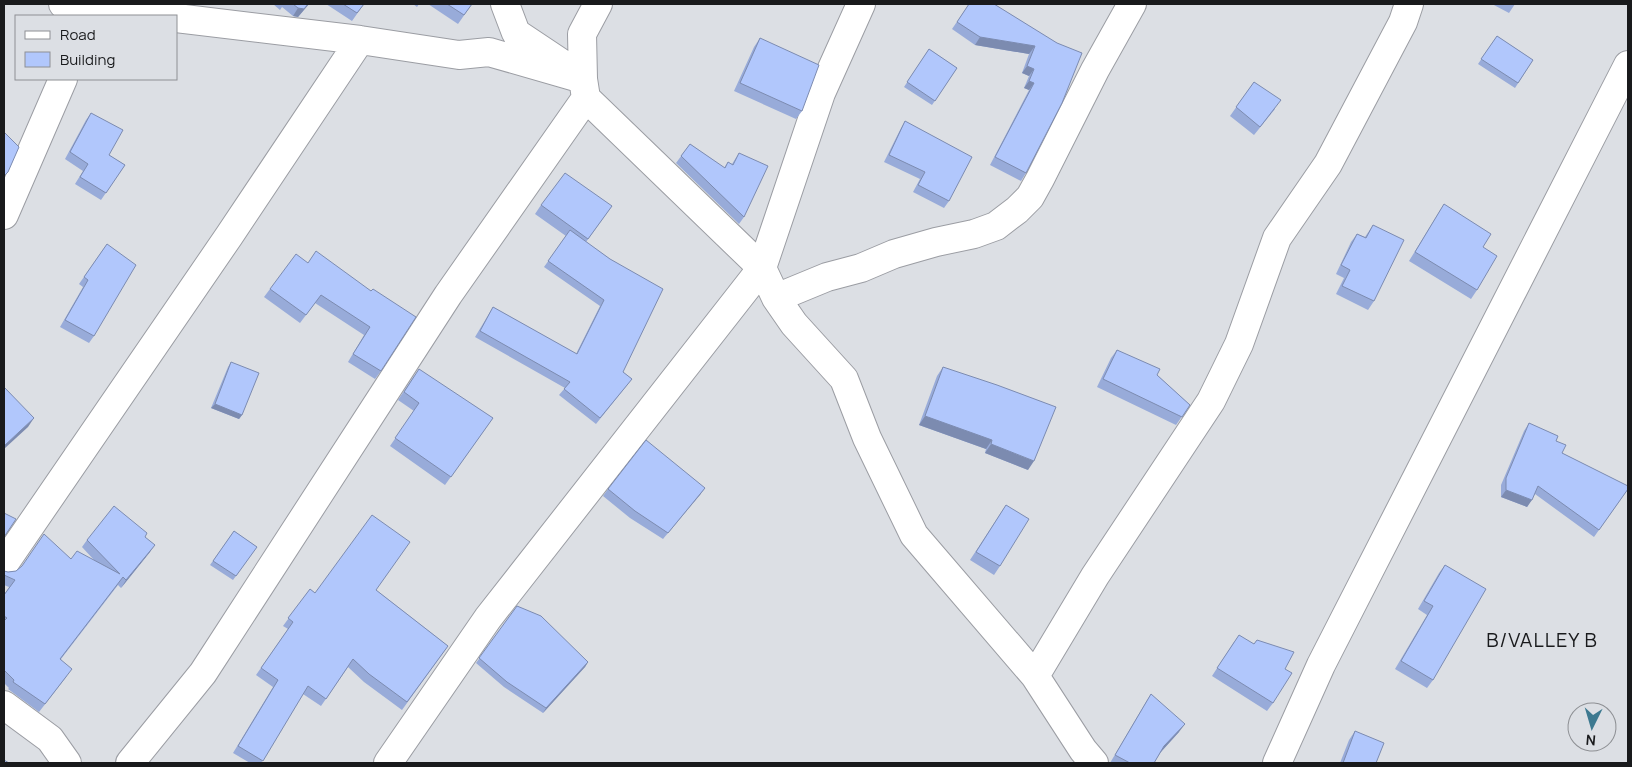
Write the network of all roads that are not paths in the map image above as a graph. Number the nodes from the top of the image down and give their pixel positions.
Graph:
1 (63, 4) edge
2 (505, 4) edge
3 (598, 4) edge
4 (861, 4) edge
5 (1132, 4) edge
6 (1409, 4) edge
7 (91, 12) edge
8 (146, 15) edge
9 (178, 18) edge
10 (360, 40) junction
11 (1628, 64) edge
12 (62, 80) edge
13 (585, 88) junction
14 (4, 215) edge
15 (762, 268) junction
16 (776, 298) junction
17 (4, 564) edge
18 (1035, 676) junction
19 (4, 705) edge
20 (68, 763) edge
21 (130, 763) edge
22 (388, 763) edge
23 (1094, 763) edge
24 (1277, 763) edge

1 - 7 street
2 - 13 street
3 - 13 street
4 - 15 street
5 - 16 street
6 - 18 street
7 - 8 street
9 - 10 street
10 - 13 street
10 - 17 street
11 - 24 street
12 - 14 street
13 - 15 street
13 - 21 street
15 - 16 street
15 - 22 street
16 - 18 street
18 - 23 street
19 - 20 street

